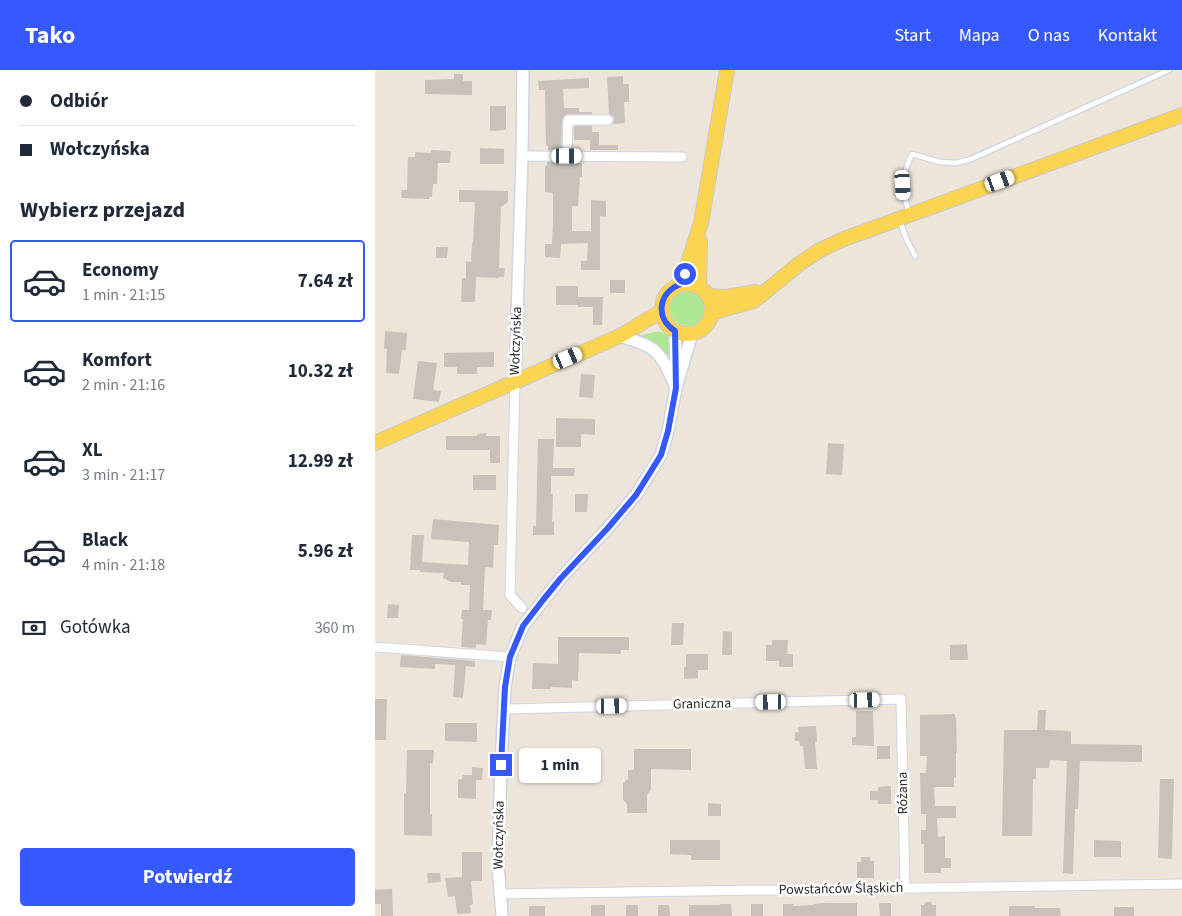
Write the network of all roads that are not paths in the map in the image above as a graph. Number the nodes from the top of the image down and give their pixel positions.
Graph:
1 (523, 70) edge
2 (727, 70) edge
3 (1169, 70) edge
4 (1182, 115) edge
5 (608, 120) dead end
6 (522, 156) junction
7 (567, 156) junction
8 (682, 156) dead end
9 (904, 216) junction
10 (701, 223) junction
11 (915, 256) dead end
12 (681, 284) junction
13 (769, 288) junction
14 (704, 292) junction
15 (662, 311) junction
16 (711, 313) junction
17 (671, 327) junction
18 (692, 333) junction
19 (620, 336) junction
20 (515, 381) junction
21 (676, 388) junction
22 (375, 443) edge
23 (522, 608) dead end
24 (375, 646) edge
25 (510, 657) junction
26 (901, 699) joint
27 (504, 709) junction
28 (1182, 884) edge
29 (905, 888) junction
30 (499, 894) junction
31 (501, 916) edge

1 - 6 street, Wołczyńska
2 - 10 main road
3 - 9 lane
4 - 9 main road
5 - 7 street
6 - 7 street
6 - 20 street, Wołczyńska
7 - 8 street
9 - 11 lane
9 - 13 main road
10 - 12 main road
10 - 14 main road
12 - 14 main road
12 - 15 main road
13 - 14 main road
13 - 16 main road
14 - 16 main road
15 - 17 main road
15 - 19 main road
16 - 18 main road
17 - 18 main road
17 - 19 main road
17 - 21 street, Wołczyńska
18 - 21 street, Wołczyńska
19 - 20 main road
19 - 21 street
20 - 22 main road
20 - 23 street, Wołczyńska
21 - 25 street, Wołczyńska
24 - 25 street
25 - 27 street, Wołczyńska
26 - 27 street, Graniczna
26 - 29 street, Różana
27 - 30 street, Wołczyńska
28 - 29 street, Powstańców Śląskich
29 - 30 street, Powstańców Śląskich
30 - 31 street, Wołczyńska

